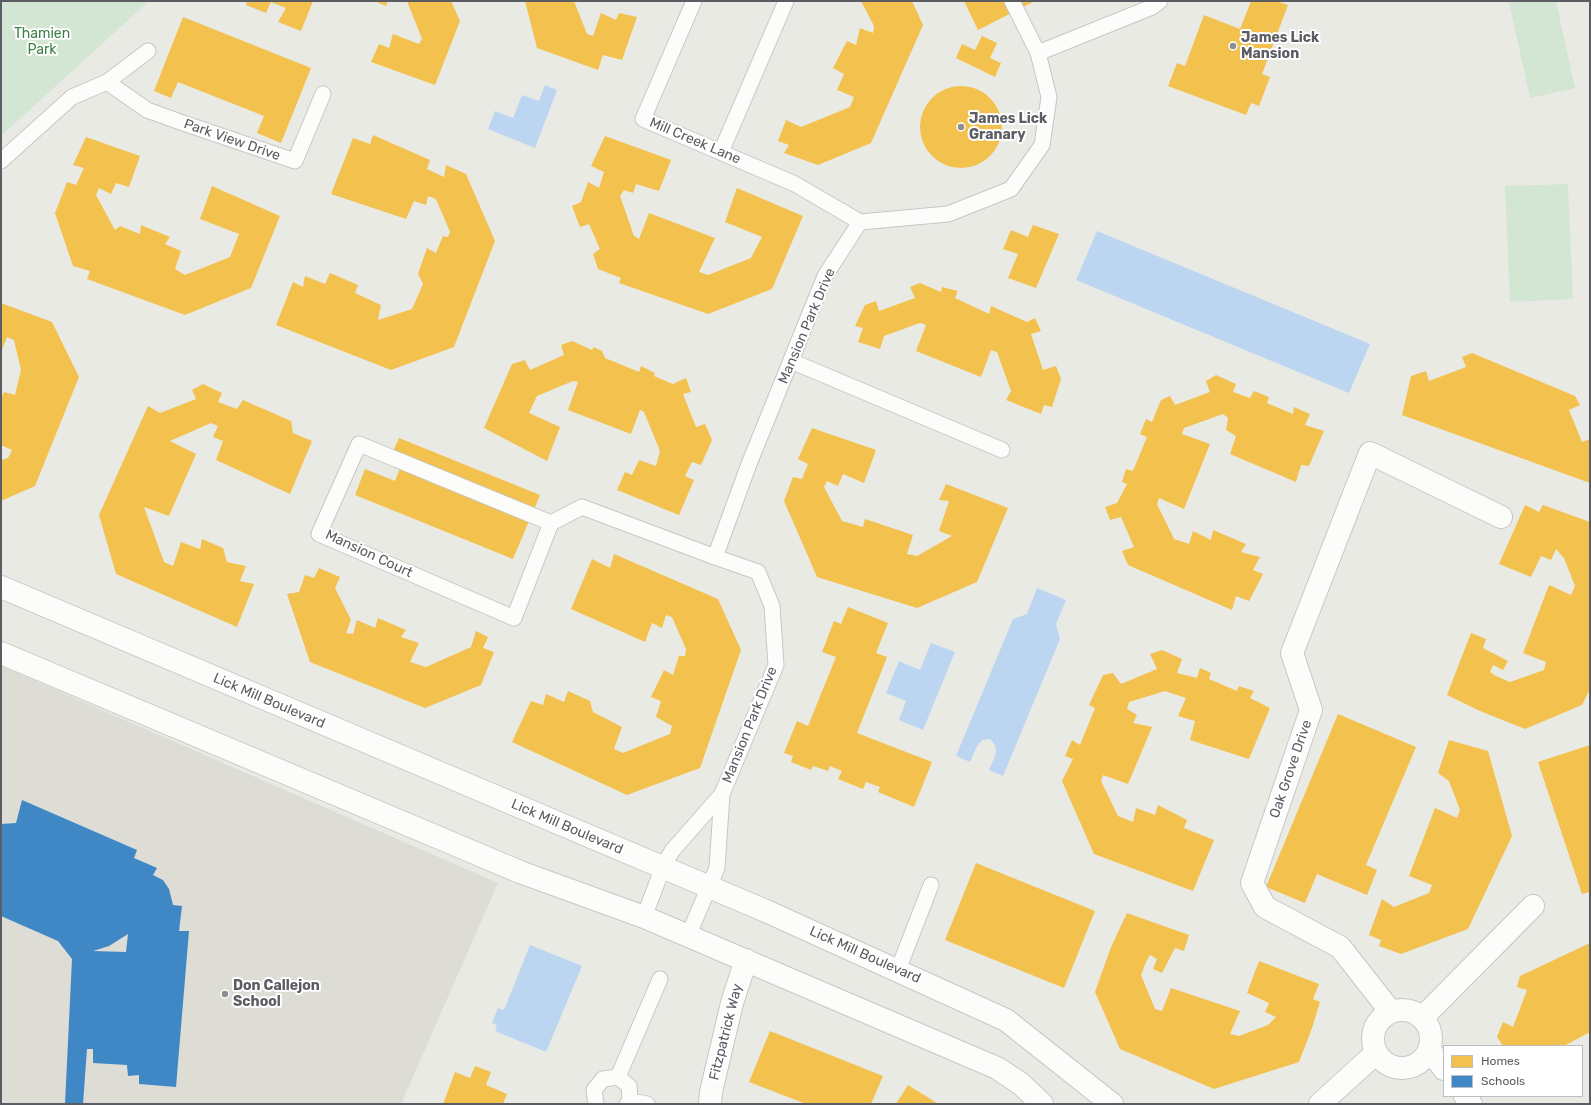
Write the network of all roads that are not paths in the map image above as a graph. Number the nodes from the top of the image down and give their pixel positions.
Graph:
1 (694, 1) edge
2 (786, 1) edge
3 (1012, 1) edge
4 (1160, 1) edge
5 (148, 51) dead end
6 (1038, 53) junction
7 (107, 82) junction
8 (322, 94) dead end
9 (721, 152) junction
10 (1, 161) edge
11 (860, 222) junction
12 (791, 362) junction
13 (1002, 450) dead end
14 (1501, 517) dead end
15 (551, 523) junction
16 (715, 557) junction
17 (1, 587) edge
18 (1, 653) edge
19 (722, 794) junction
20 (663, 867) junction
21 (931, 885) dead end
22 (709, 886) junction
23 (1533, 906) dead end
24 (644, 917) junction
25 (688, 936) junction
26 (746, 960) junction
27 (898, 970) junction
28 (660, 979) dead end
29 (1391, 1012) junction
30 (1422, 1018) junction
31 (1429, 1049) junction
32 (1376, 1053) junction
33 (1443, 1068) edge
34 (618, 1077) junction
35 (629, 1102) edge
36 (596, 1104) edge
37 (647, 1104) edge
38 (710, 1104) edge
39 (1042, 1104) edge
40 (1112, 1104) edge
41 (1320, 1104) edge

1 - 9 lane, Mill Creek Lane
2 - 9 lane
3 - 6 lane
4 - 6 lane
5 - 7 lane
6 - 11 lane
7 - 8 lane, Park View Drive
7 - 10 lane
9 - 11 lane, Mill Creek Lane
11 - 12 lane, Mansion Park Drive
12 - 13 lane
12 - 16 lane, Mansion Park Drive
14 - 29 main road, Oak Grove Drive
15 - 15 lane, Mansion Court
15 - 16 lane
16 - 19 lane, Mansion Park Drive
17 - 20 main road, Lick Mill Boulevard
18 - 24 main road
19 - 20 lane, Mansion Park Drive
19 - 22 lane, Mansion Park Drive
20 - 22 main road, Lick Mill Boulevard
20 - 24 lane, Mansion Park Drive
21 - 27 lane
22 - 25 lane, Mansion Park Drive
22 - 27 main road, Lick Mill Boulevard
23 - 30 main road
24 - 25 main road
25 - 26 main road
26 - 38 main road, Fitzpatrick Way
26 - 39 main road
27 - 40 main road, Lick Mill Boulevard
28 - 34 lane
29 - 30 main road
29 - 32 main road
30 - 31 main road
31 - 32 main road
31 - 33 main road
32 - 41 main road
34 - 35 lane
34 - 36 lane
35 - 37 lane

